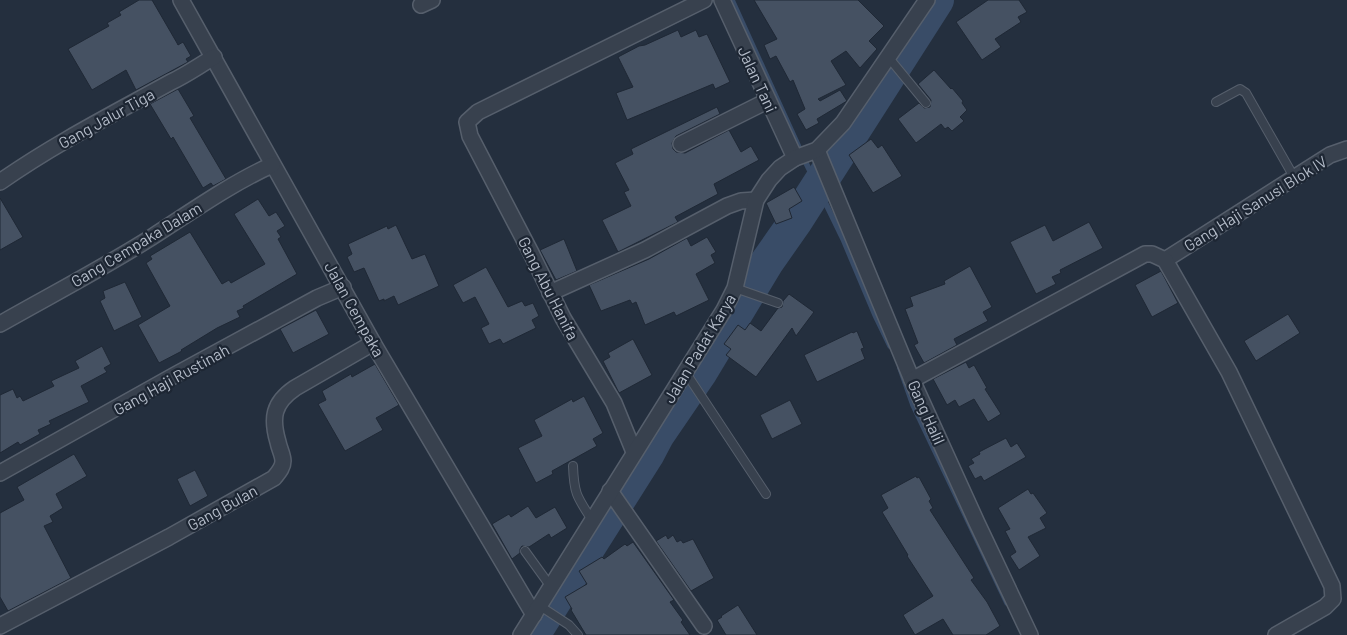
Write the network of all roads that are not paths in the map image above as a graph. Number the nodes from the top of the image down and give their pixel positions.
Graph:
1 (181, 0) edge
2 (704, 0) edge
3 (722, 0) edge
4 (921, 3) edge
5 (214, 57) junction
6 (892, 60) junction
7 (767, 101) junction
8 (1216, 102) dead end
9 (926, 104) dead end
10 (681, 144) dead end
11 (1347, 149) edge
12 (808, 155) junction
13 (272, 165) junction
14 (1294, 178) junction
15 (0, 182) edge
16 (831, 186) joint
17 (756, 200) junction
18 (1165, 260) junction
19 (343, 287) junction
20 (739, 289) junction
21 (550, 293) junction
22 (778, 303) dead end
23 (0, 324) edge
24 (373, 343) junction
25 (688, 376) junction
26 (912, 380) junction
27 (634, 452) junction
28 (573, 466) dead end
29 (0, 473) edge
30 (610, 491) junction
31 (766, 494) dead end
32 (592, 520) junction
33 (525, 551) dead end
34 (551, 587) junction
35 (540, 610) junction
36 (0, 626) edge
37 (704, 626) dead end
38 (521, 635) edge
39 (578, 635) edge
40 (1030, 635) edge
41 (1276, 635) edge

1 - 5 street, Jalan Cempaka
2 - 21 street, Gang Abu Hanifa
3 - 7 street, Jalan Tani
4 - 6 street, Jalan Padat Karya
5 - 13 street, Jalan Cempaka
5 - 15 street, Gang Jalur Tiga
6 - 9 lane
6 - 12 street, Jalan Padat Karya
7 - 10 street
7 - 12 street, Jalan Tani
8 - 14 lane
11 - 14 street, Gang Haji Sanusi Blok IV
12 - 16 street, Jalan Tani
12 - 17 street, Jalan Padat Karya
13 - 19 street, Jalan Cempaka
13 - 23 street, Gang Cempaka Dalam
14 - 18 street, Gang Haji Sanusi Blok IV
16 - 26 street, Gang Halil
17 - 20 street, Jalan Padat Karya
17 - 21 street
18 - 26 street
18 - 41 street
19 - 24 street, Jalan Cempaka
19 - 29 street, Gang Haji Rustinah
20 - 22 lane
20 - 25 street, Jalan Padat Karya
21 - 27 street, Gang Abu Hanifa
24 - 35 street, Jalan Cempaka
24 - 36 street, Gang Bulan
25 - 27 street, Jalan Padat Karya
25 - 31 lane
26 - 40 street, Gang Halil
27 - 30 street, Jalan Padat Karya
28 - 32 lane
30 - 32 street, Jalan Padat Karya
30 - 37 street
32 - 34 street, Jalan Padat Karya
33 - 34 lane
34 - 35 street, Jalan Padat Karya
35 - 38 street, Jalan Padat Karya
35 - 39 lane

